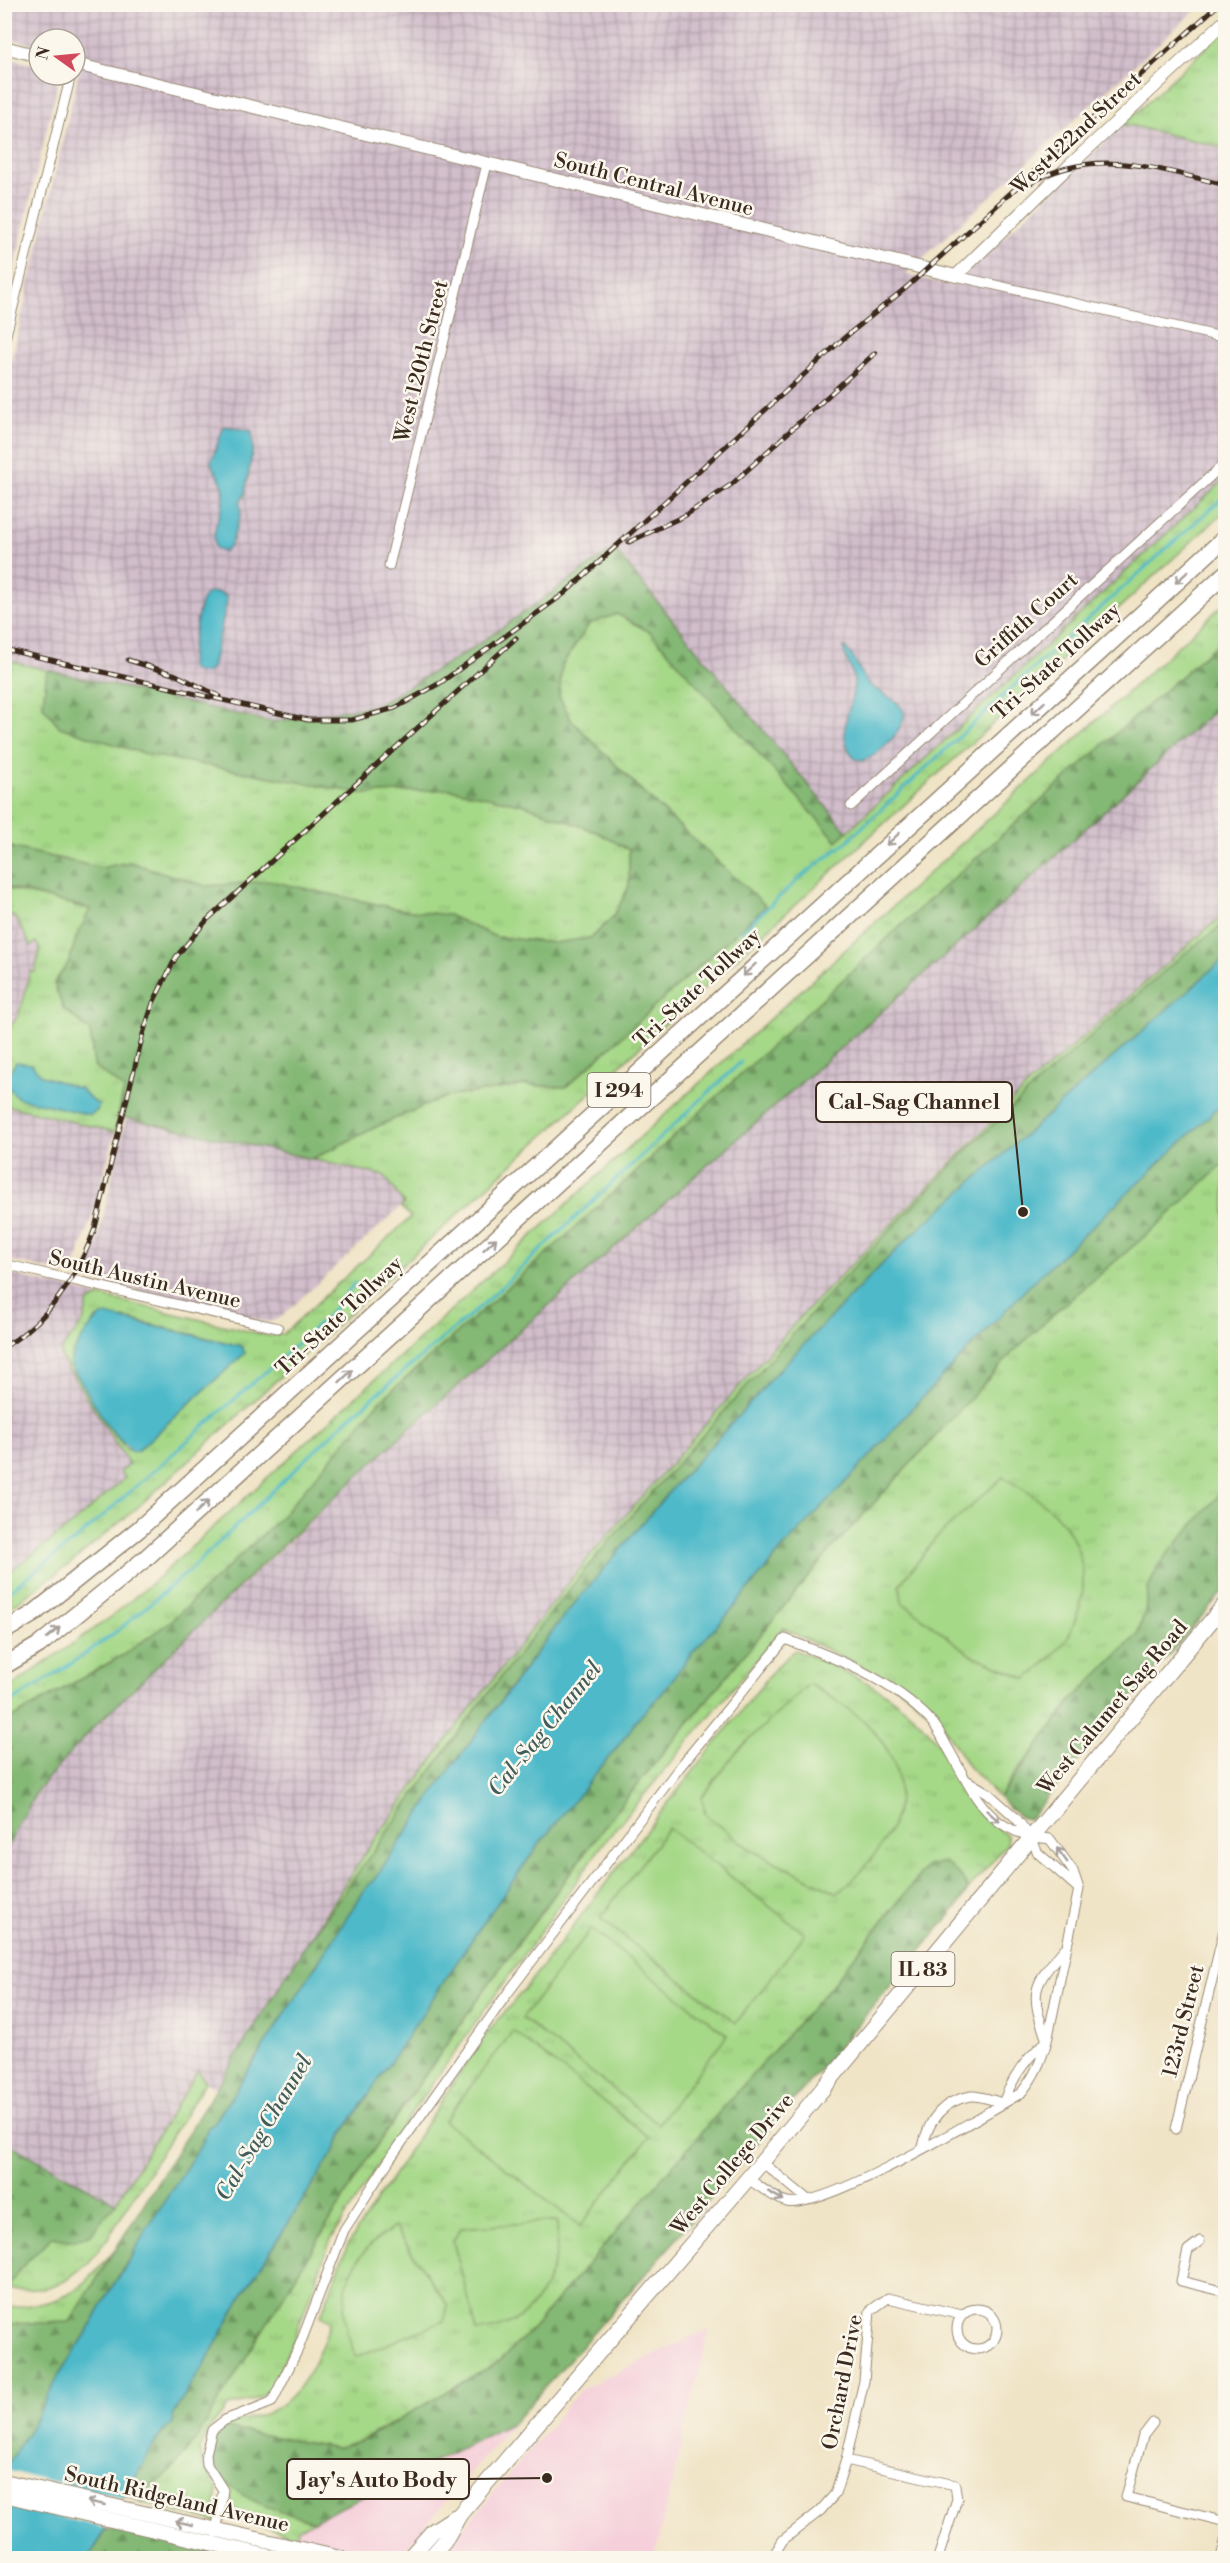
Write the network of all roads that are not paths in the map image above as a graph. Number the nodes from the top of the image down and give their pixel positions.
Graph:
1 (1226, 20) edge
2 (4, 47) edge
3 (27, 53) edge
4 (87, 67) edge
5 (68, 87) edge
6 (487, 164) junction
7 (956, 276) junction
8 (1226, 338) edge
9 (4, 343) edge
10 (1226, 462) edge
11 (1226, 537) edge
12 (389, 566) dead end
13 (1226, 573) edge
14 (851, 806) dead end
15 (4, 1264) edge
16 (278, 1328) dead end
17 (1226, 1603) edge
18 (4, 1631) edge
19 (4, 1665) edge
20 (967, 1781) junction
21 (1031, 1838) junction
22 (1079, 1889) junction
23 (1226, 1922) edge
24 (1067, 1946) junction
25 (1047, 2041) junction
26 (1003, 2103) junction
27 (1176, 2129) dead end
28 (924, 2147) junction
29 (762, 2162) junction
30 (748, 2179) junction
31 (807, 2199) junction
32 (1200, 2241) dead end
33 (1226, 2292) edge
34 (962, 2315) junction
35 (1154, 2423) dead end
36 (846, 2460) junction
37 (4, 2481) edge
38 (4, 2494) edge
39 (460, 2514) junction
40 (152, 2522) junction
41 (1226, 2522) edge
42 (214, 2537) junction
43 (1226, 2538) edge
44 (444, 2542) junction
45 (274, 2559) edge
46 (340, 2559) edge
47 (409, 2559) edge
48 (430, 2559) edge
49 (440, 2559) edge
50 (772, 2559) edge
51 (938, 2559) edge
52 (1221, 2559) edge

1 - 7 street, West 122nd Street
2 - 3 street
4 - 6 street, South Central Avenue
5 - 9 street
6 - 7 street, South Central Avenue
6 - 12 street, West 120th Street
7 - 8 street, South Central Avenue
10 - 14 street, Griffith Court
11 -> 18 highway, Tri-State Tollway / I 294
19 -> 13 highway, I 294
15 - 16 street, South Austin Avenue
17 - 21 main road, West Calumet Sag Road / IL 83
20 - 21 street
20 -> 21 street
20 - 42 street
21 - 22 street
22 -> 21 street
21 - 29 main road, West College Drive / IL 83
22 - 24 street
23 - 27 street, 123rd Street
24 - 25 street
24 - 25 street
25 - 26 street
25 - 26 street
26 - 28 street
26 - 28 street
28 - 31 street
29 - 30 main road, West College Drive / IL 83
29 - 31 street
30 -> 31 street
30 - 39 main road, West College Drive / IL 83
32 - 33 street
34 - 34 street
34 - 36 street, Orchard Drive
35 - 41 street
36 - 50 street, Orchard Drive
36 - 51 street
40 -> 37 main road, South Ridgeland Avenue
38 - 40 main road, South Ridgeland Avenue
39 - 44 main road, West College Drive / IL 83
39 - 47 main road, West College Drive / IL 83
40 - 42 main road, South Ridgeland Avenue
42 - 45 main road, South Ridgeland Avenue
42 - 46 main road, South Ridgeland Avenue
43 - 52 street
44 - 48 main road, West College Drive / IL 83
44 - 49 main road

